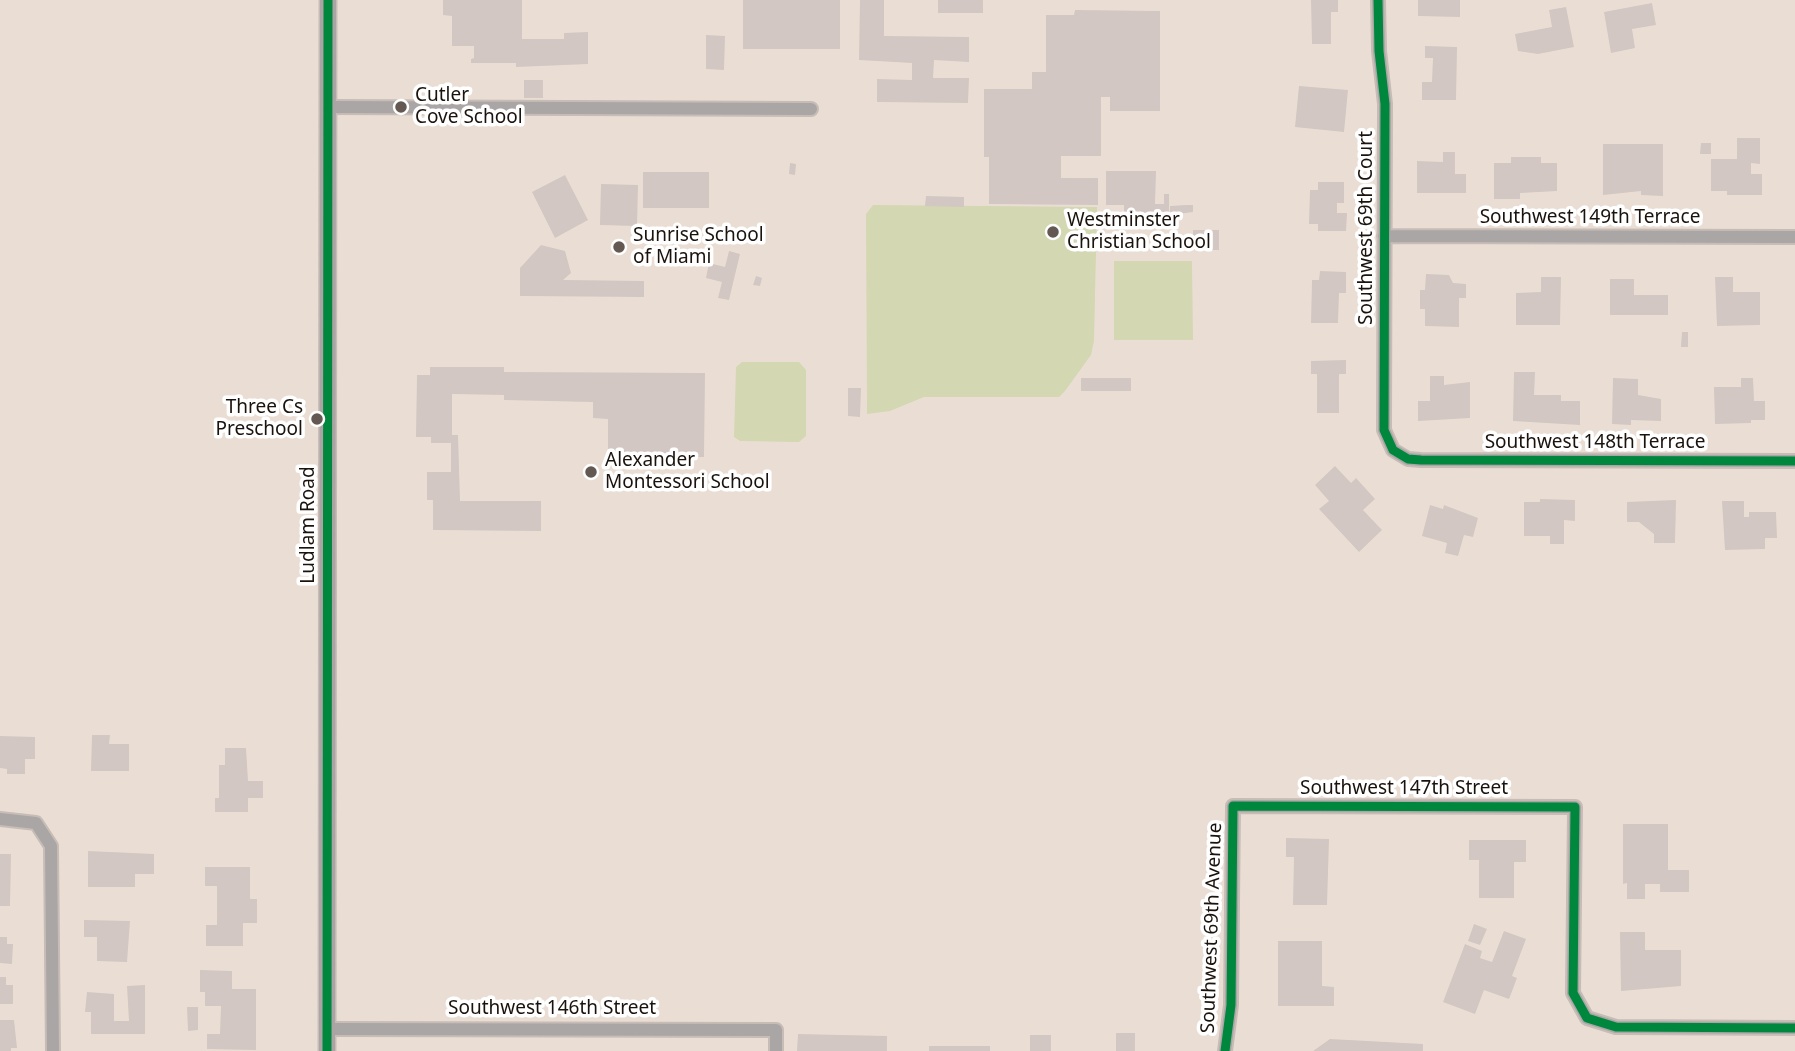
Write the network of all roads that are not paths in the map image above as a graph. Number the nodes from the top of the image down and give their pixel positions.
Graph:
1 (328, 0) edge
2 (1378, 0) edge
3 (328, 107) junction
4 (811, 109) dead end
5 (1384, 236) junction
6 (1795, 237) edge
7 (1396, 453) joint
8 (1795, 461) edge
9 (1233, 806) joint
10 (0, 818) edge
11 (1795, 1028) edge
12 (327, 1029) junction
13 (53, 1051) edge
14 (327, 1051) edge
15 (776, 1051) edge
16 (1225, 1051) edge

1 - 3 street, Ludlam Road
2 - 5 street, Southwest 69th Court
3 - 4 street
3 - 12 street, Ludlam Road
5 - 6 street, Southwest 149th Terrace
5 - 7 street, Southwest 69th Court
7 - 8 street, Southwest 148th Terrace
9 - 11 street, Southwest 147th Street
9 - 16 street, Southwest 69th Avenue
10 - 13 street
12 - 14 street, Ludlam Road
12 - 15 street, Southwest 146th Street

